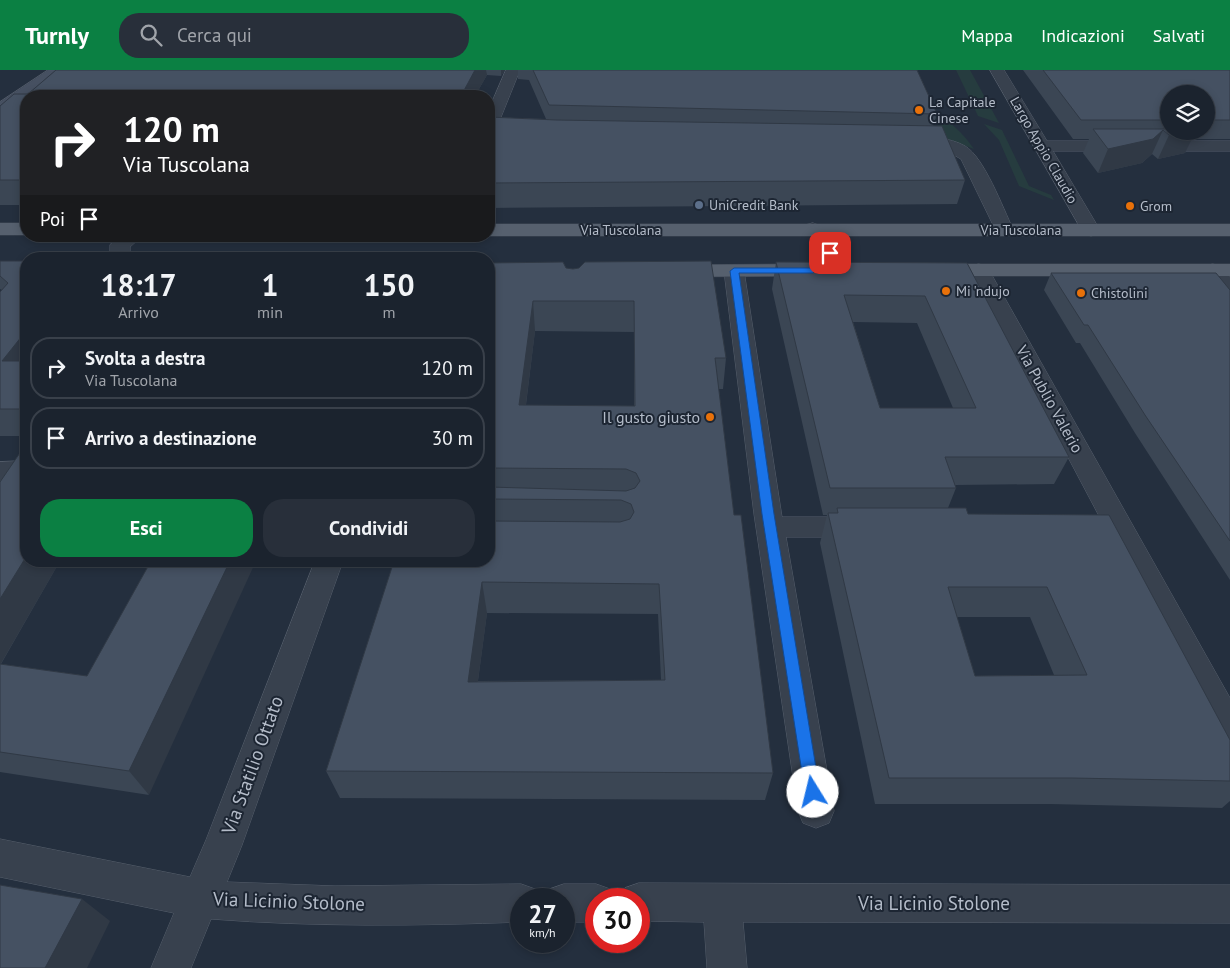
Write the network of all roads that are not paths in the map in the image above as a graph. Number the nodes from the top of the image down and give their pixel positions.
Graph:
1 (57, 70) edge
2 (513, 70) edge
3 (997, 70) edge
4 (28, 90) edge
5 (20, 95) edge
6 (0, 109) edge
7 (495, 113) edge
8 (901, 142) edge
9 (1041, 146) junction
10 (1230, 146) edge
11 (0, 228) edge
12 (20, 229) edge
13 (813, 229) junction
14 (1004, 229) junction
15 (495, 230) edge
16 (1091, 230) junction
17 (1230, 230) edge
18 (125, 242) edge
19 (120, 252) edge
20 (655, 270) edge
21 (813, 270) junction
22 (842, 270) edge
23 (918, 270) edge
24 (980, 270) junction
25 (1221, 270) edge
26 (734, 271) junction
27 (1230, 289) edge
28 (0, 470) edge
29 (20, 470) edge
30 (771, 527) junction
31 (885, 527) edge
32 (1090, 527) edge
33 (1120, 527) junction
34 (327, 567) edge
35 (1230, 730) edge
36 (816, 811) dead end
37 (0, 858) edge
38 (202, 898) junction
39 (650, 902) edge
40 (722, 902) junction
41 (510, 903) edge
42 (1230, 904) edge
43 (171, 968) edge
44 (727, 968) edge

1 - 4 street
2 - 7 street
3 - 9 street, Largo Appio Claudio
5 - 6 street
8 - 14 street
9 - 10 street
9 - 16 street, Largo Appio Claudio
11 - 12 main road
13 - 14 main road, Via Tuscolana
13 - 15 main road, Via Tuscolana
13 - 21 street
14 - 16 main road, Via Tuscolana
16 - 17 main road, Via Tuscolana
18 - 19 street
20 - 26 main road
21 - 22 main road
21 - 26 main road
23 - 24 main road
24 - 25 main road
24 - 33 street, Via Publio Valerio
25 - 27 street
26 - 30 street
28 - 29 street
30 - 31 street
30 - 36 street
32 - 33 street
33 - 35 street, Via Publio Valerio
34 - 38 street, Via Statilio Ottato
37 - 38 street, Via Licinio Stolone
38 - 41 street, Via Licinio Stolone
38 - 43 street, Via Statilio Ottato
39 - 40 street, Via Licinio Stolone
40 - 42 street, Via Licinio Stolone
40 - 44 street

